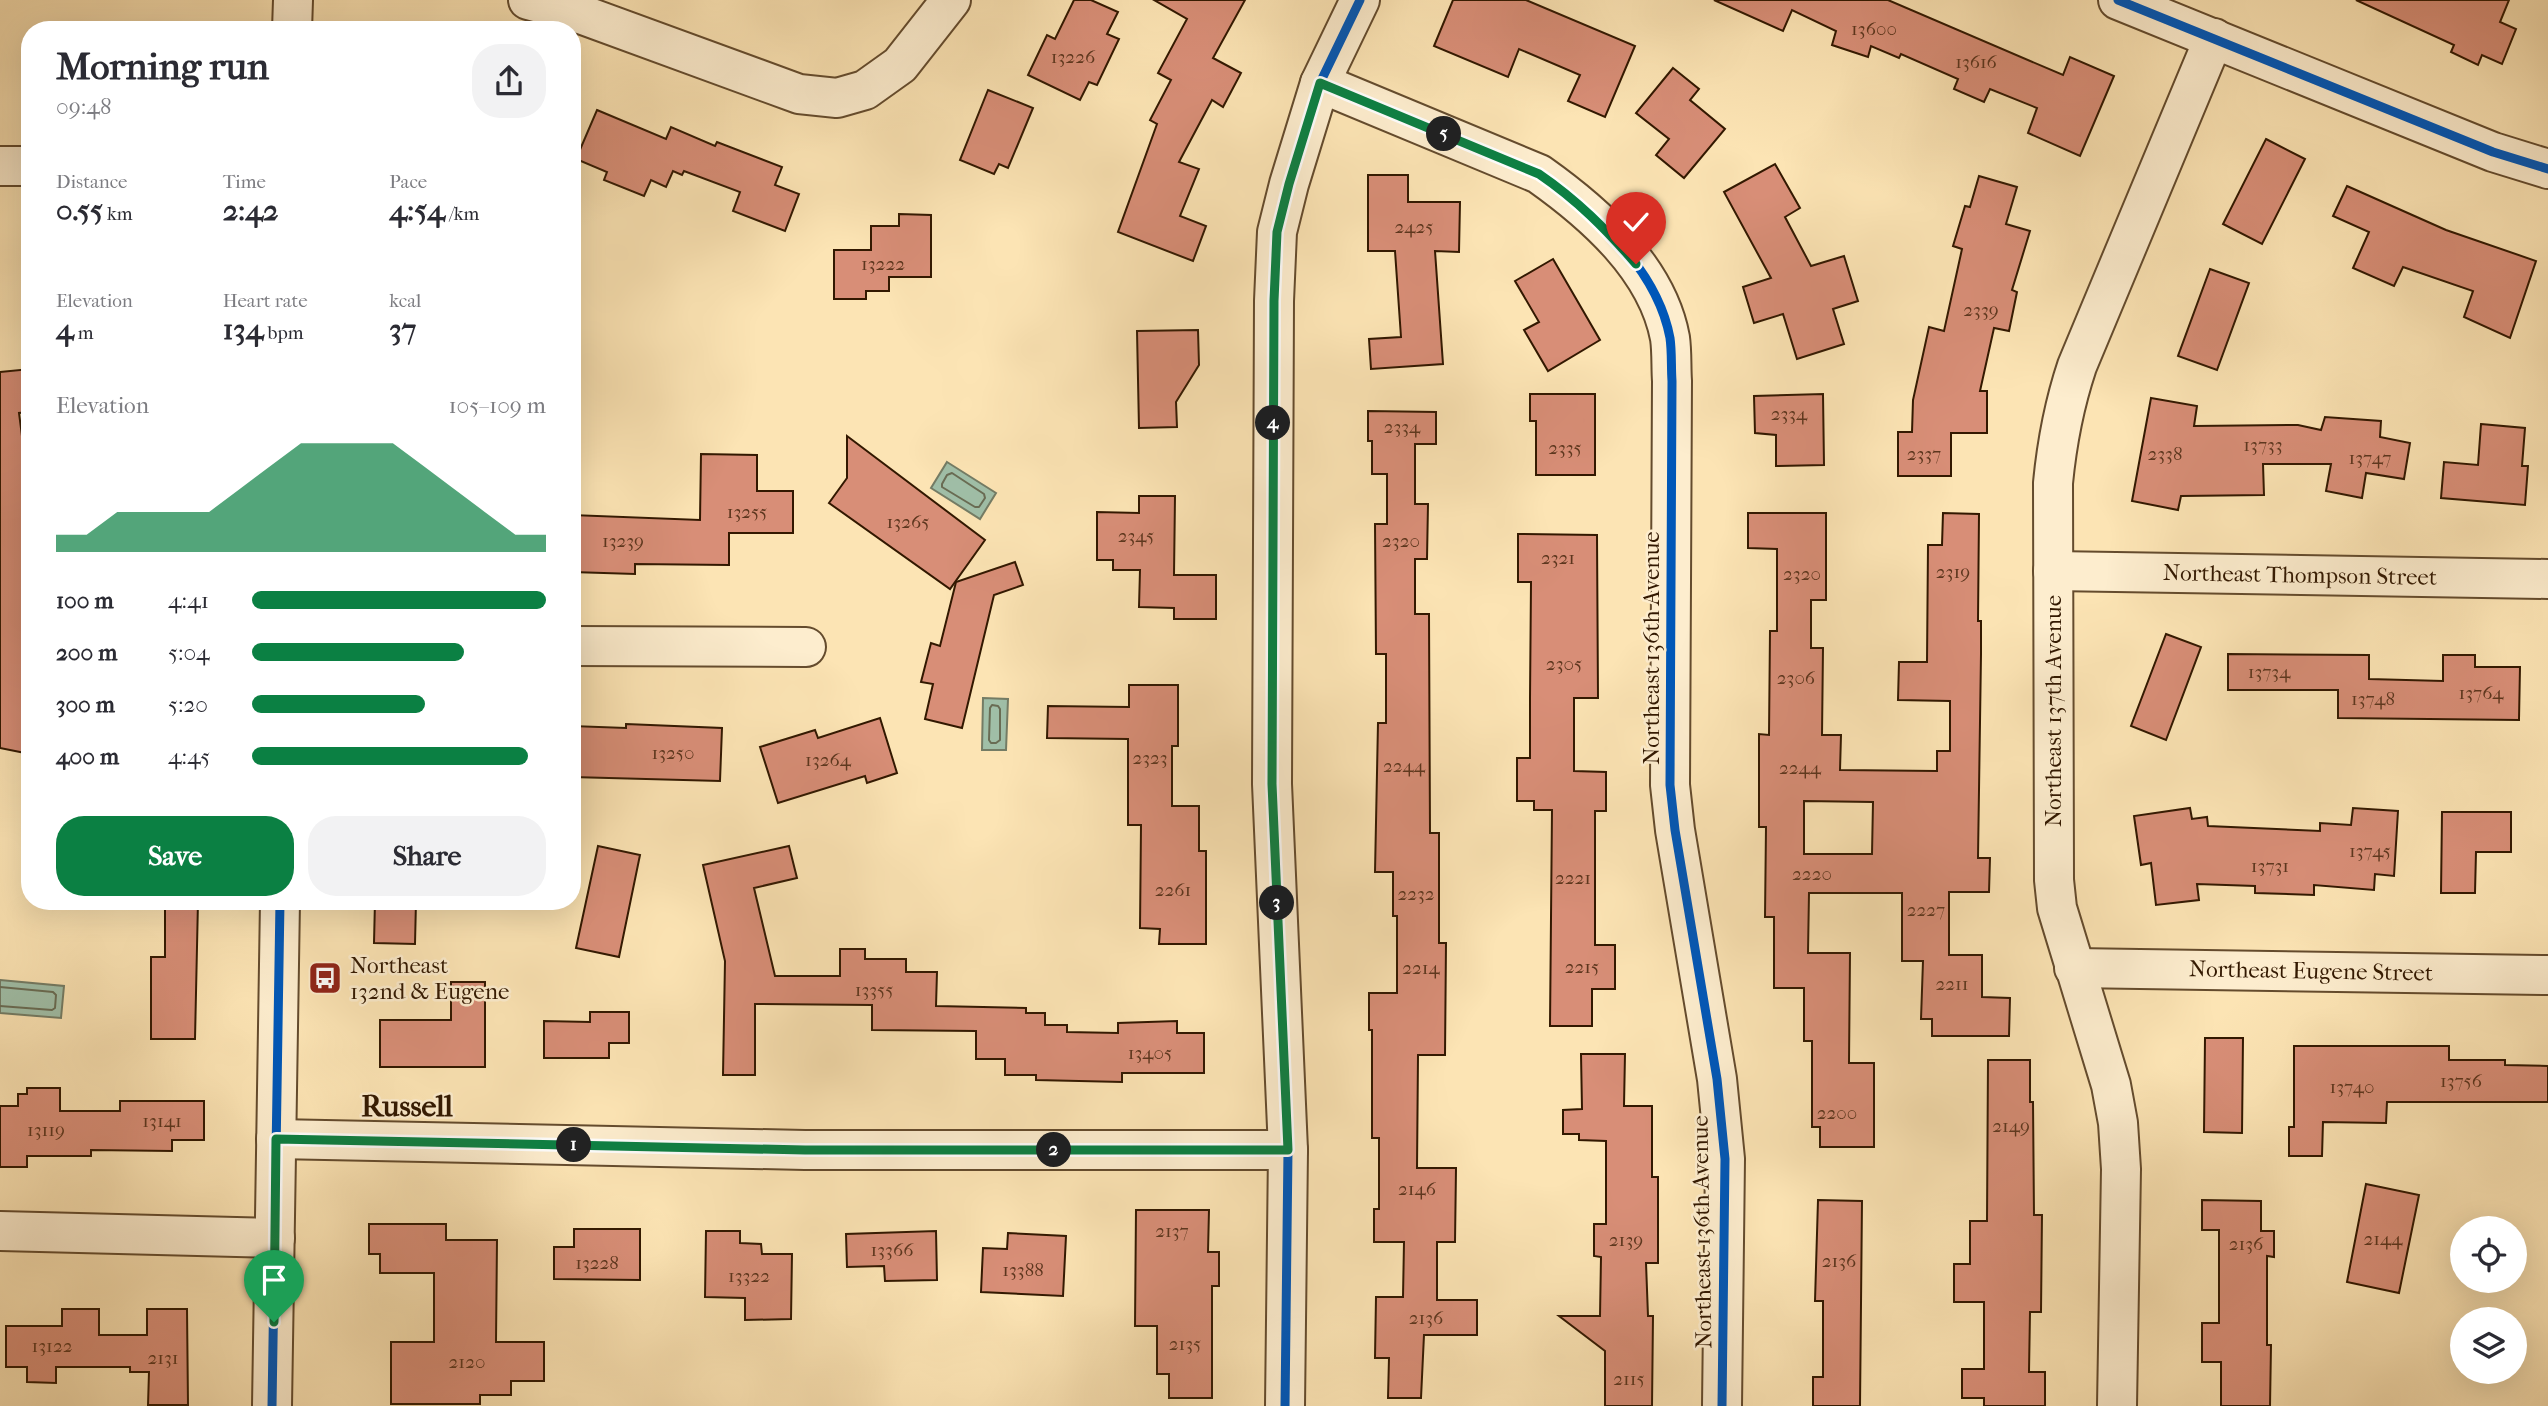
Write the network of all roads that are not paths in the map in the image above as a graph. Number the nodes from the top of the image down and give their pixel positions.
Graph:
1 (293, 0) edge
2 (528, 0) edge
3 (951, 0) edge
4 (1360, 0) edge
5 (2118, 0) edge
6 (292, 21) edge
7 (2214, 38) junction
8 (1320, 83) junction
9 (0, 166) edge
10 (21, 166) edge
11 (2548, 169) edge
12 (2053, 571) junction
13 (2548, 579) edge
14 (581, 646) edge
15 (806, 647) dead end
16 (280, 910) edge
17 (2074, 968) junction
18 (2548, 975) edge
19 (276, 1139) junction
20 (1288, 1150) junction
21 (0, 1231) edge
22 (275, 1238) junction
23 (272, 1406) edge
24 (1285, 1406) edge
25 (1722, 1406) edge
26 (2117, 1406) edge

1 - 6 street
2 - 3 street
4 - 8 street
5 - 7 street
7 - 11 street
7 - 12 street, Northeast 137th Avenue
8 - 20 street
8 - 25 street, Northeast 136th Avenue
9 - 10 street
12 - 13 street, Northeast Thompson Street
12 - 17 street, Northeast 137th Avenue
14 - 15 street
16 - 19 street
17 - 18 street, Northeast Eugene Street
17 - 26 street, Northeast 137th Avenue
19 - 20 street
19 - 22 street
20 - 24 street
21 - 22 street
22 - 23 street

